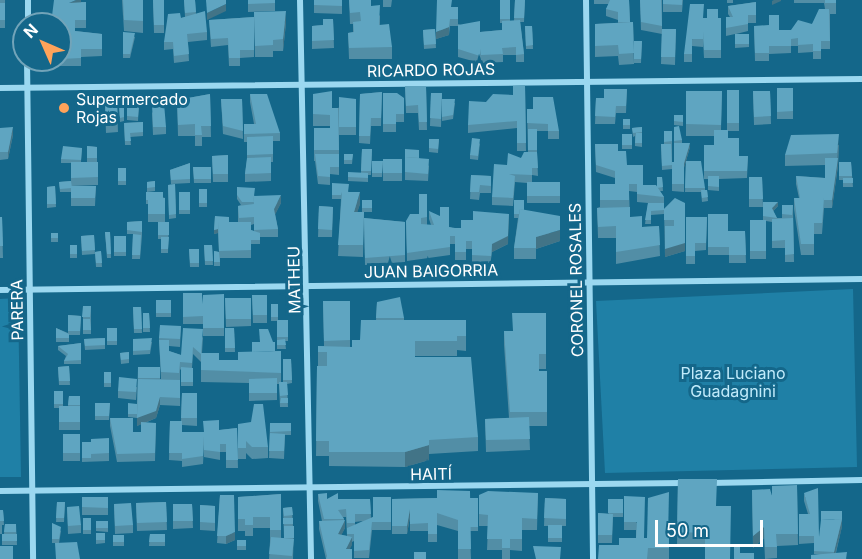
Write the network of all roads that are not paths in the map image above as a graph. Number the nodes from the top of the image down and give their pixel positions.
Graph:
1 (300, 0) edge
2 (586, 0) edge
3 (27, 72) edge
4 (862, 79) edge
5 (587, 82) junction
6 (304, 85) junction
7 (27, 87) junction
8 (0, 88) edge
9 (862, 279) edge
10 (589, 282) junction
11 (307, 286) junction
12 (30, 289) junction
13 (0, 290) edge
14 (862, 480) edge
15 (592, 484) junction
16 (310, 489) junction
17 (0, 491) edge
18 (32, 491) junction
19 (33, 559) edge
20 (311, 559) edge
21 (593, 559) edge

1 - 6 street, MATHEU
2 - 5 street, CORONEL ROSALES
3 - 7 street, PARERA
4 - 5 street, RICARDO ROJAS
5 - 6 street, RICARDO ROJAS
5 - 10 street, CORONEL ROSALES
6 - 7 street, RICARDO ROJAS
6 - 11 street, MATHEU
7 - 8 street, RICARDO ROJAS
7 - 12 street, PARERA
9 - 10 street, JUAN BAIGORRIA
10 - 11 street, JUAN BAIGORRIA
10 - 15 street, CORONEL ROSALES
11 - 12 street, JUAN BAIGORRIA
11 - 16 street, MATHEU
12 - 13 street, JUAN BAIGORRIA
12 - 18 street, PARERA
14 - 15 street, HAITÍ
15 - 16 street, HAITÍ
15 - 21 street, CORONEL ROSALES
16 - 18 street, HAITÍ
16 - 20 street, MATHEU
17 - 18 street, HAITÍ
18 - 19 street, PARERA

